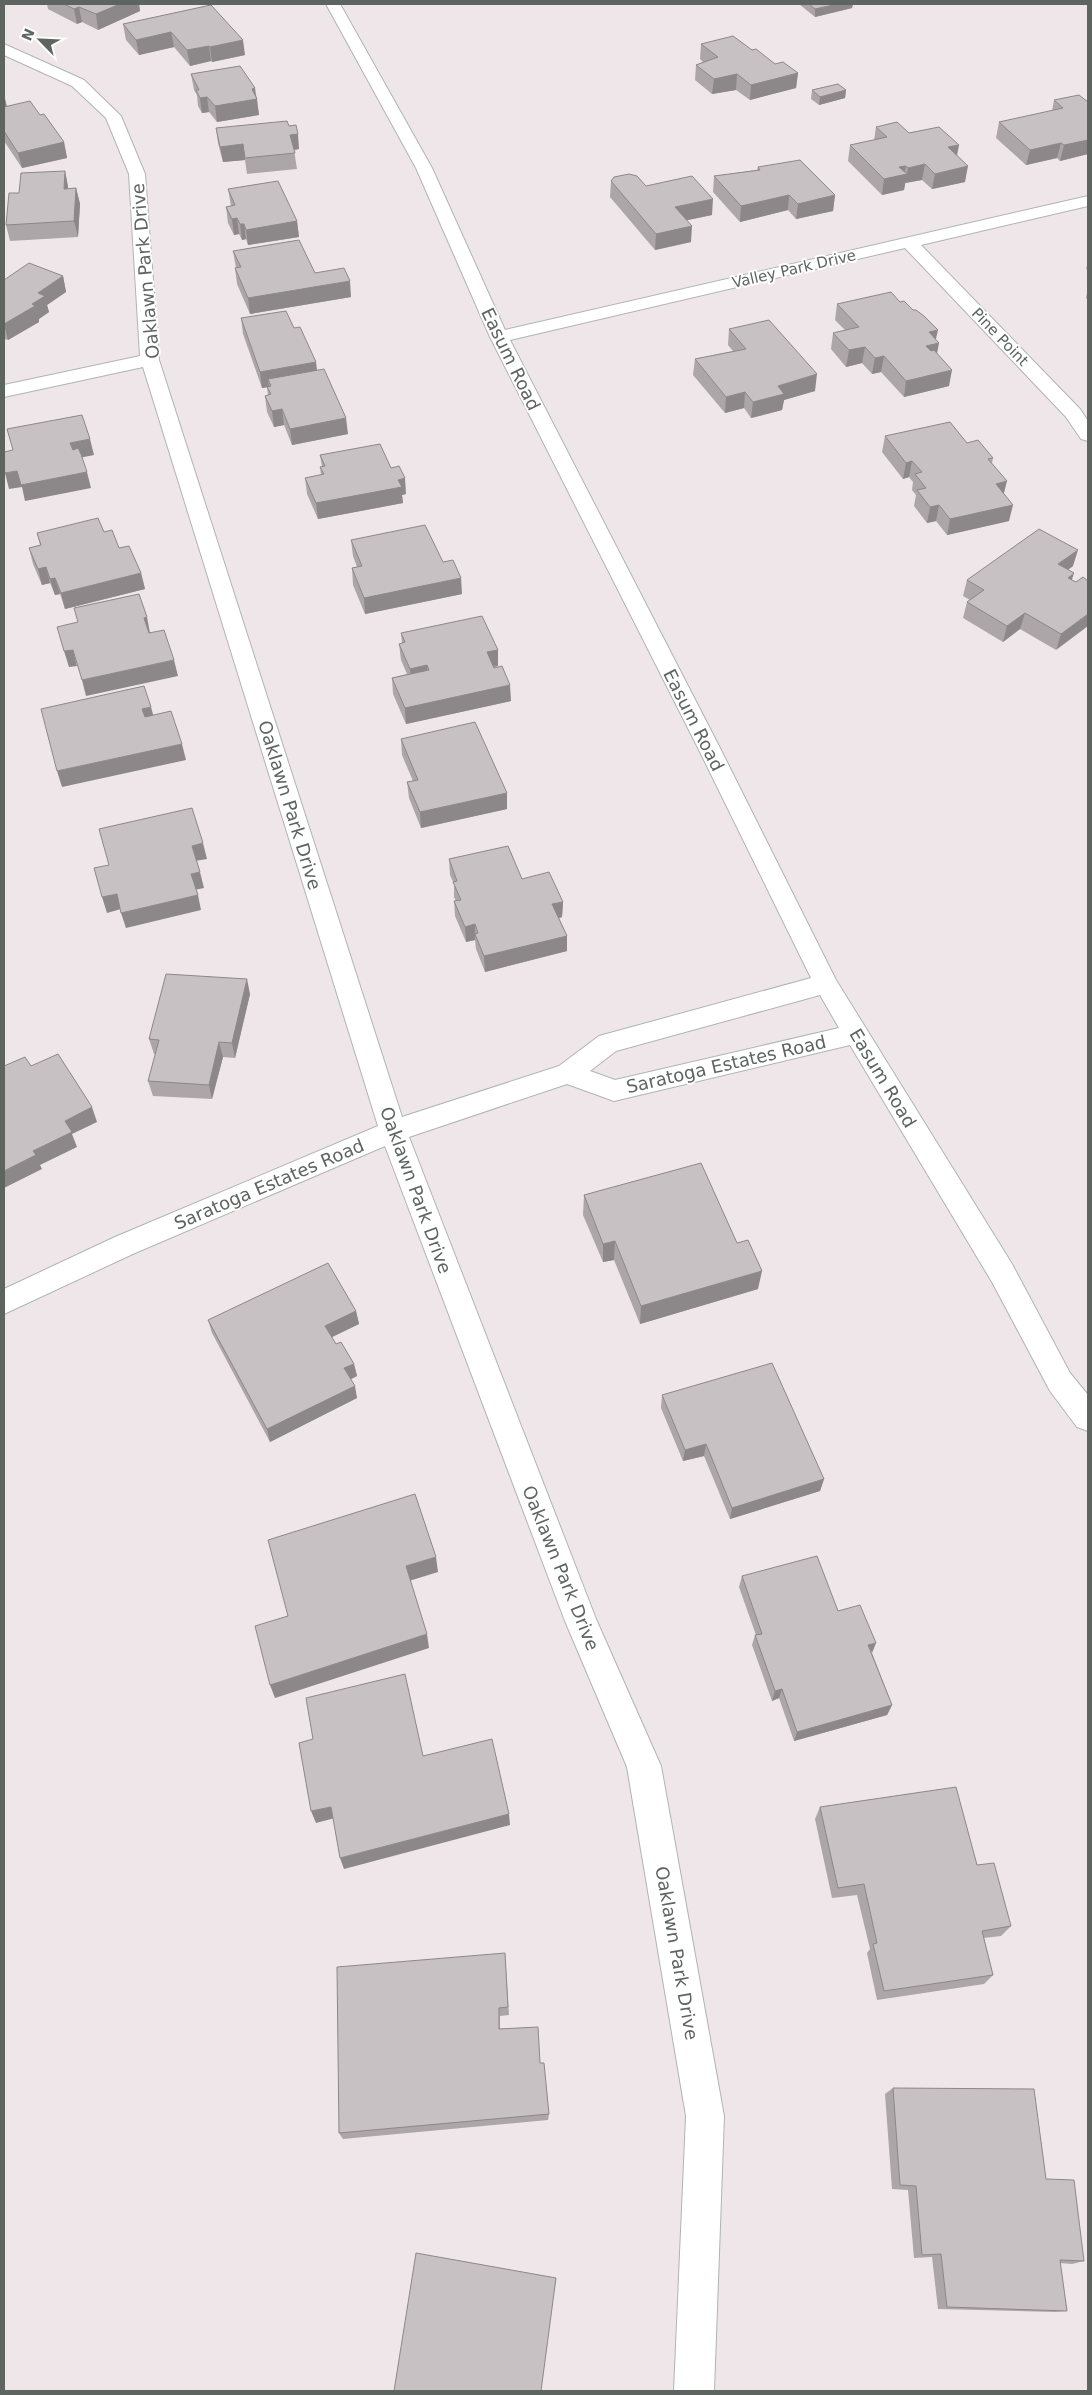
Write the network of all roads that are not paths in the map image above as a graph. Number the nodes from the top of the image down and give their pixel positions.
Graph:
1 (333, 4) edge
2 (4, 49) edge
3 (1088, 201) edge
4 (908, 242) junction
5 (499, 337) junction
6 (150, 360) junction
7 (4, 390) edge
8 (1088, 435) edge
9 (826, 984) junction
10 (856, 1034) junction
11 (568, 1073) junction
12 (393, 1131) junction
13 (4, 1302) edge
14 (1088, 1418) edge
15 (694, 2391) edge

1 - 5 street, Easum Road
2 - 6 street, Oaklawn Park Drive
3 - 4 street, Valley Park Drive
4 - 5 street, Valley Park Drive
4 - 8 street, Pine Point
5 - 9 street, Easum Road
6 - 7 street
6 - 12 street, Oaklawn Park Drive
9 - 10 street, Easum Road
9 - 11 street, Saratoga Estates Road
10 - 11 street, Saratoga Estates Road
10 - 14 street, Easum Road
11 - 12 street, Saratoga Estates Road
12 - 13 street, Saratoga Estates Road
12 - 15 street, Oaklawn Park Drive

